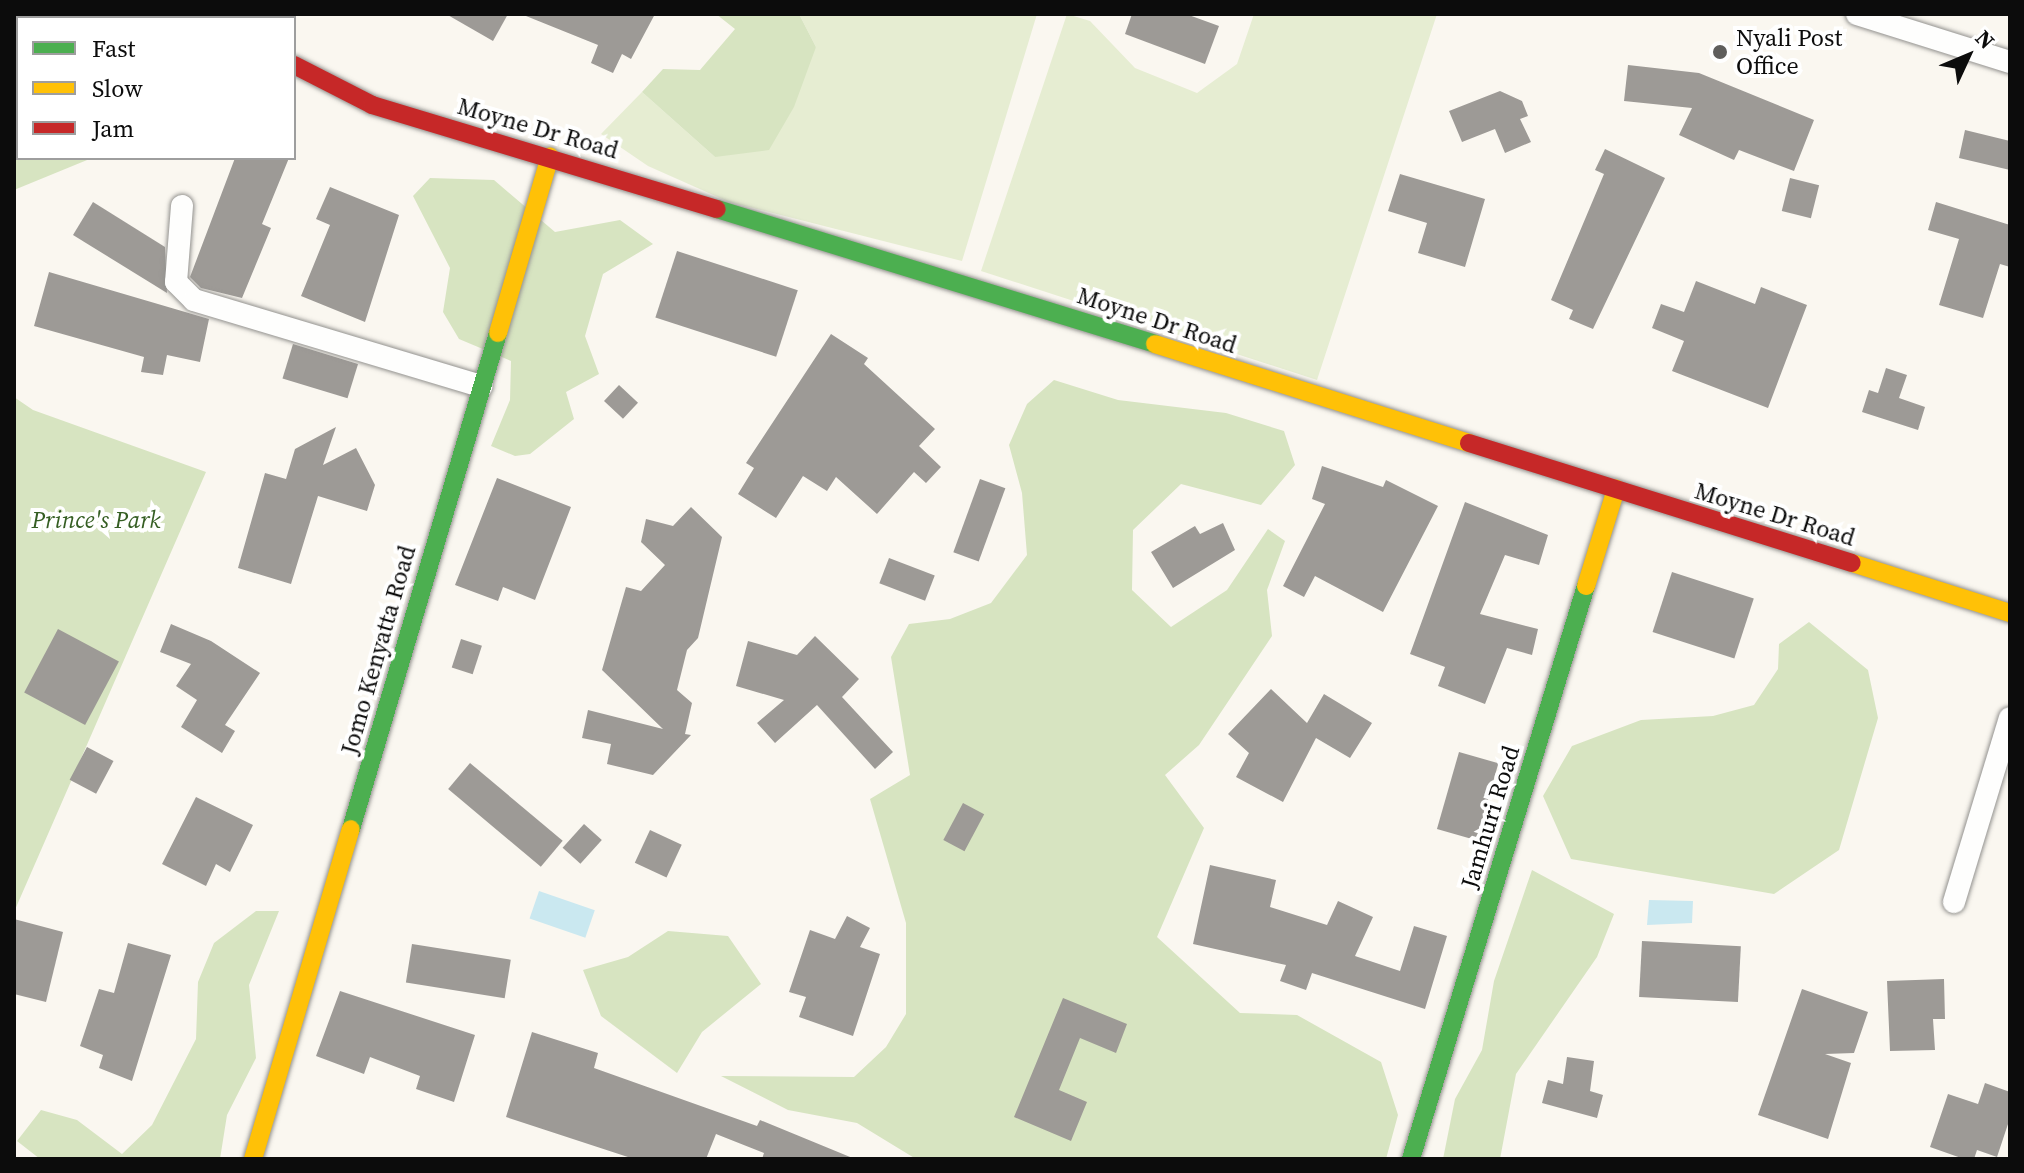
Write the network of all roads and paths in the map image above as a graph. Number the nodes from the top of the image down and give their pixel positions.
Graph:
1 (1857, 14) edge
2 (2010, 62) edge
3 (296, 66) edge
4 (550, 156) junction
5 (182, 206) dead end
6 (481, 386) junction
7 (1616, 489) junction
8 (2010, 613) edge
9 (2010, 718) edge
10 (1954, 902) dead end
11 (253, 1159) edge
12 (1411, 1159) edge

1 - 2 street
3 - 4 main road, Moyne Dr Road
4 - 6 main road, Jomo Kenyatta Road
4 - 7 main road, Moyne Dr Road
5 - 6 street
6 - 11 main road, Jomo Kenyatta Road
7 - 8 main road, Moyne Dr Road
7 - 12 main road, Jamhuri Road
9 - 10 street

